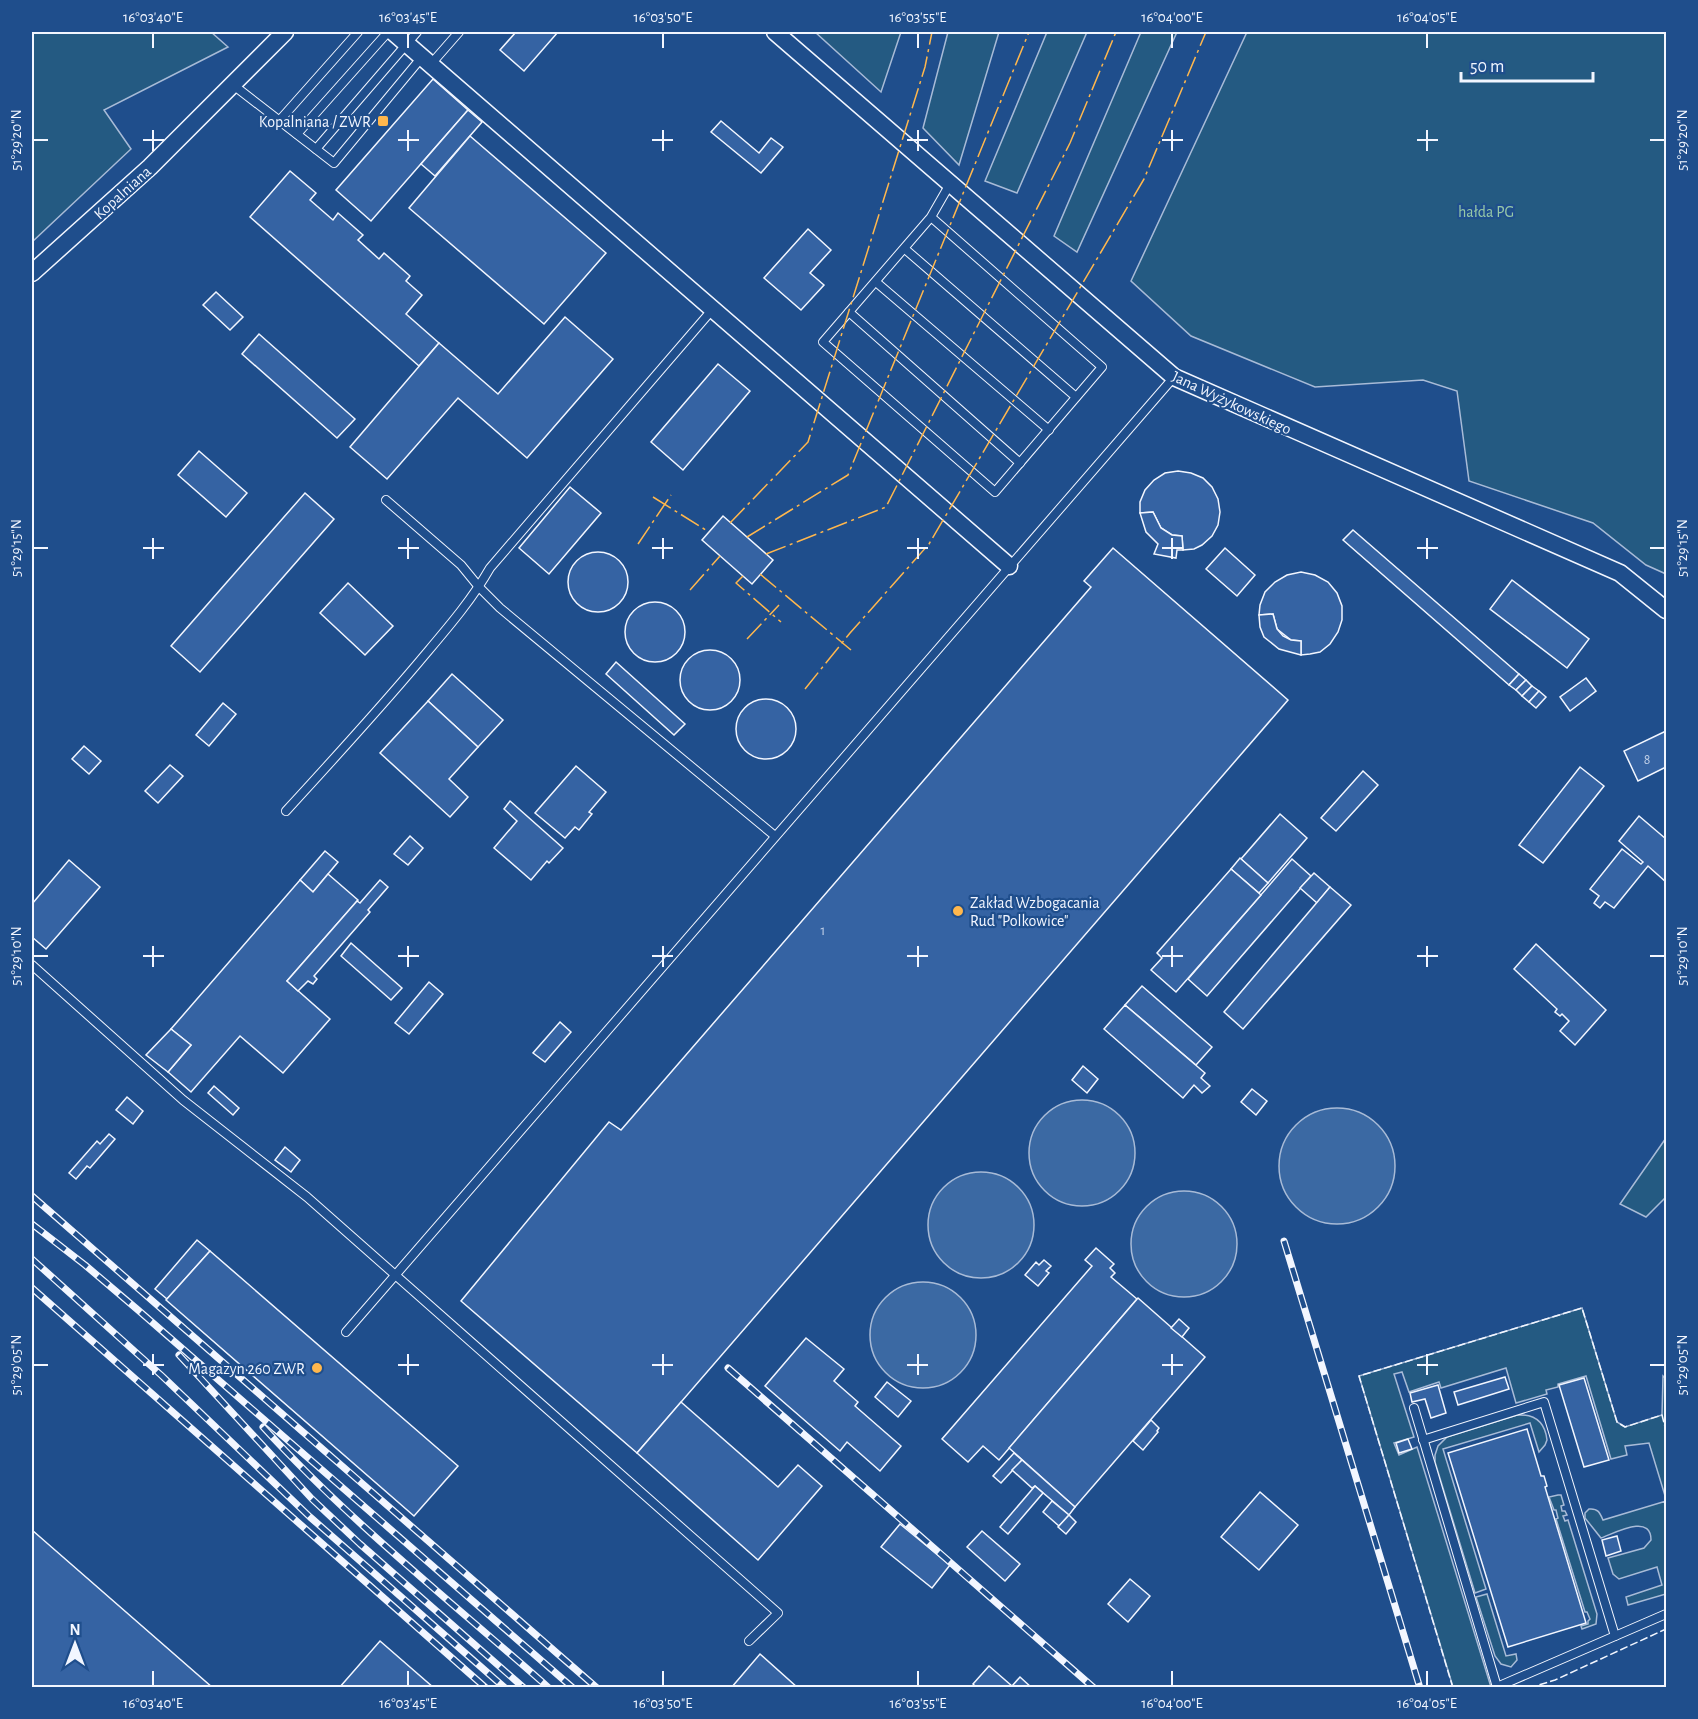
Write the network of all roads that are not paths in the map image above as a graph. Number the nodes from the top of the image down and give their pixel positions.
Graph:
1 (285, 32) edge
2 (358, 32) edge
3 (388, 32) edge
4 (393, 32) edge
5 (459, 32) edge
6 (775, 32) edge
7 (412, 38) edge
8 (426, 61) junction
9 (232, 84) junction
10 (279, 121) junction
11 (297, 134) junction
12 (316, 149) junction
13 (950, 184) junction
14 (931, 217) junction
15 (904, 249) junction
16 (32, 273) edge
17 (876, 282) junction
18 (712, 310) junction
19 (849, 312) junction
20 (1174, 377) junction
21 (1076, 397) junction
22 (1048, 430) junction
23 (1020, 463) junction
24 (386, 500) dead end
25 (1009, 566) junction
26 (479, 587) junction
27 (1666, 610) edge
28 (286, 811) dead end
29 (775, 836) junction
30 (32, 965) edge
31 (394, 1275) junction
32 (346, 1332) dead end
33 (1414, 1408) dead end
34 (1423, 1440) junction
35 (1666, 1614) edge
36 (1615, 1636) junction
37 (749, 1641) dead end
38 (1497, 1687) edge

1 - 9 street, Kopalniana
2 - 10 lane
3 - 11 lane
4 - 7 street
5 - 8 lane
6 - 13 street, Jana Wyżykowskiego
7 - 8 street
7 - 12 lane
8 - 12 lane
8 - 18 street
9 - 10 lane
9 - 16 street, Kopalniana
10 - 11 lane
11 - 12 lane
13 - 14 lane
13 - 20 street, Jana Wyżykowskiego
14 - 15 lane
14 - 21 lane
15 - 17 lane
15 - 21 lane
17 - 19 lane
17 - 22 lane
18 - 25 street
18 - 26 lane
19 - 23 lane
19 - 23 lane
20 - 25 lane
20 - 27 street, Jana Wyżykowskiego
21 - 22 lane
22 - 23 lane
24 - 26 lane
25 - 29 lane
26 - 28 lane
26 - 29 lane
29 - 31 lane
30 - 31 lane
31 - 32 lane
31 - 37 lane
33 - 34 lane
34 - 36 lane
34 - 38 lane
35 - 36 lane
36 - 38 lane

